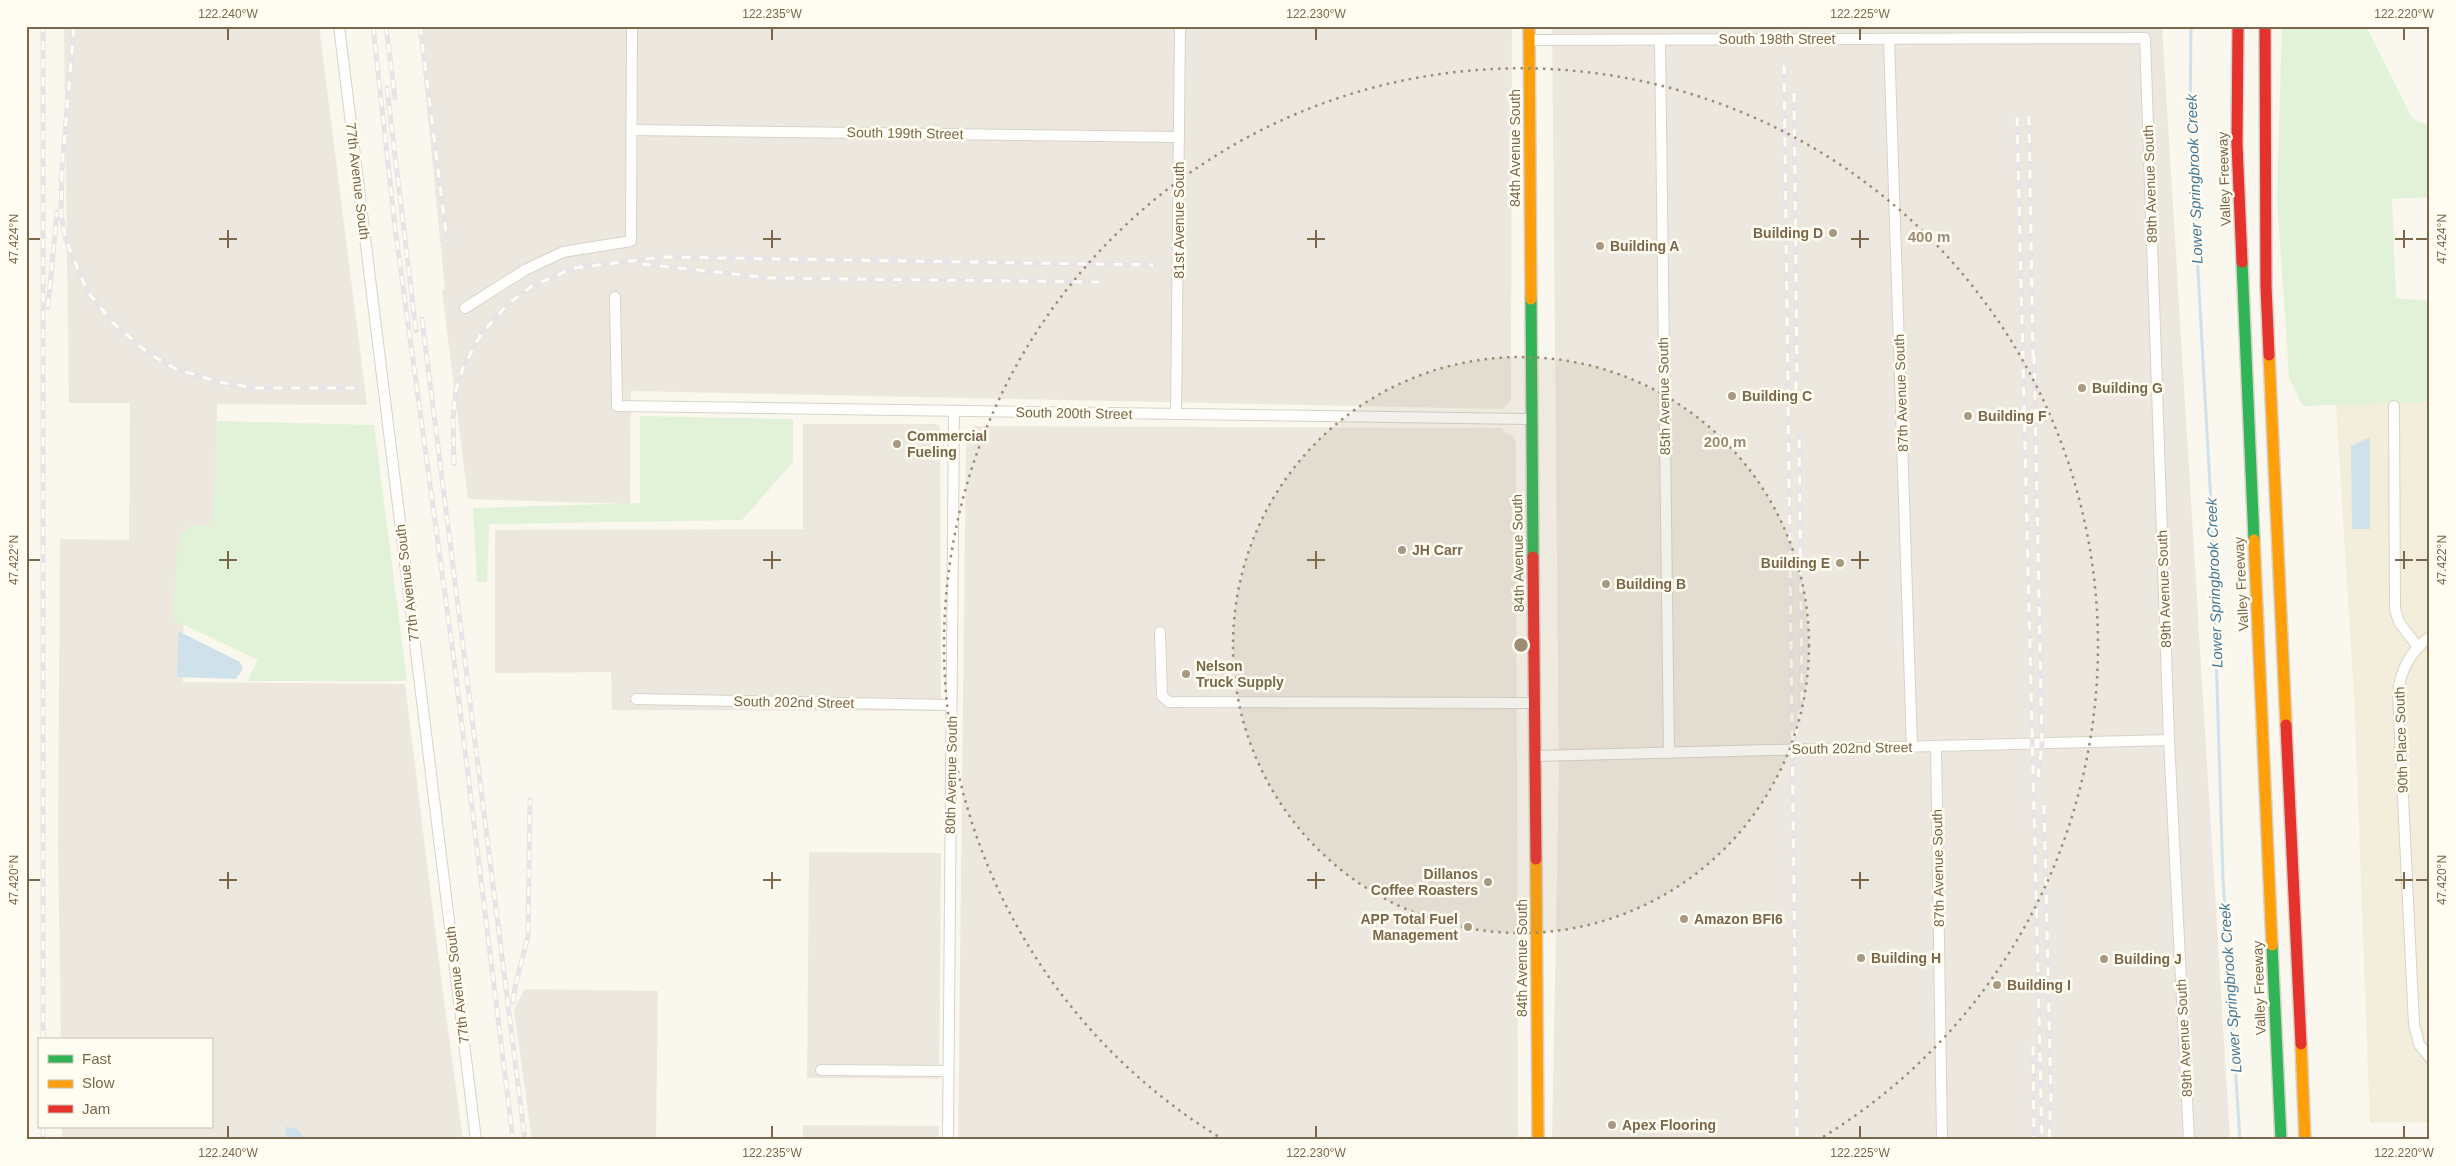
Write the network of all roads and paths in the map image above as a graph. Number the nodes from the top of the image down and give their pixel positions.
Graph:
1 (339, 26) edge
2 (632, 26) edge
3 (1180, 26) edge
4 (1529, 26) edge
5 (2238, 26) edge
6 (2257, 26) edge
7 (2265, 26) edge
8 (2145, 38) joint
9 (1889, 39) junction
10 (1529, 40) junction
11 (1660, 40) junction
12 (632, 130) junction
13 (1179, 137) junction
14 (2266, 286) junction
15 (615, 297) dead end
16 (465, 308) dead end
17 (2394, 406) dead end
18 (954, 411) junction
19 (1176, 414) junction
20 (1532, 419) junction
21 (1160, 632) dead end
22 (2430, 637) edge
23 (2417, 646) junction
24 (636, 699) dead end
25 (1535, 703) junction
26 (951, 706) junction
27 (2169, 740) junction
28 (1936, 746) junction
29 (1912, 747) junction
30 (1669, 753) junction
31 (1536, 756) junction
32 (2427, 1056) edge
33 (821, 1070) dead end
34 (948, 1071) junction
35 (476, 1140) edge
36 (948, 1140) edge
37 (1538, 1140) edge
38 (1942, 1140) edge
39 (2189, 1140) edge
40 (2281, 1140) edge
41 (2305, 1140) edge

1 - 35 street, 77th Avenue South
2 - 12 street
3 - 13 street, 81st Avenue South
4 - 10 main road, 84th Avenue South
5 - 40 main road, Valley Freeway
6 - 14 main road
7 - 14 main road
8 - 9 street, South 198th Street
8 - 27 street, 89th Avenue South
9 - 11 street, South 198th Street
9 - 29 street, 87th Avenue South
10 - 11 street, South 198th Street
10 - 20 main road, 84th Avenue South
11 - 30 street, 85th Avenue South
12 - 13 street, South 199th Street
12 - 16 street
13 - 19 street, 81st Avenue South
14 - 41 main road
15 - 18 street, South 200th Street
17 - 23 street
18 - 19 street, South 200th Street
18 - 26 street, 80th Avenue South
19 - 20 street, South 200th Street
20 - 25 main road, 84th Avenue South
21 - 25 street
22 - 23 street
23 - 32 street, 90th Place South
24 - 26 street, South 202nd Street
25 - 31 main road, 84th Avenue South
26 - 34 street, 80th Avenue South
27 - 28 street, South 202nd Street
27 - 39 street, 89th Avenue South
28 - 29 street, South 202nd Street
28 - 38 street, 87th Avenue South
29 - 30 street, South 202nd Street
30 - 31 street, South 202nd Street
31 - 37 main road, 84th Avenue South
33 - 34 street
34 - 36 street, 80th Avenue South

